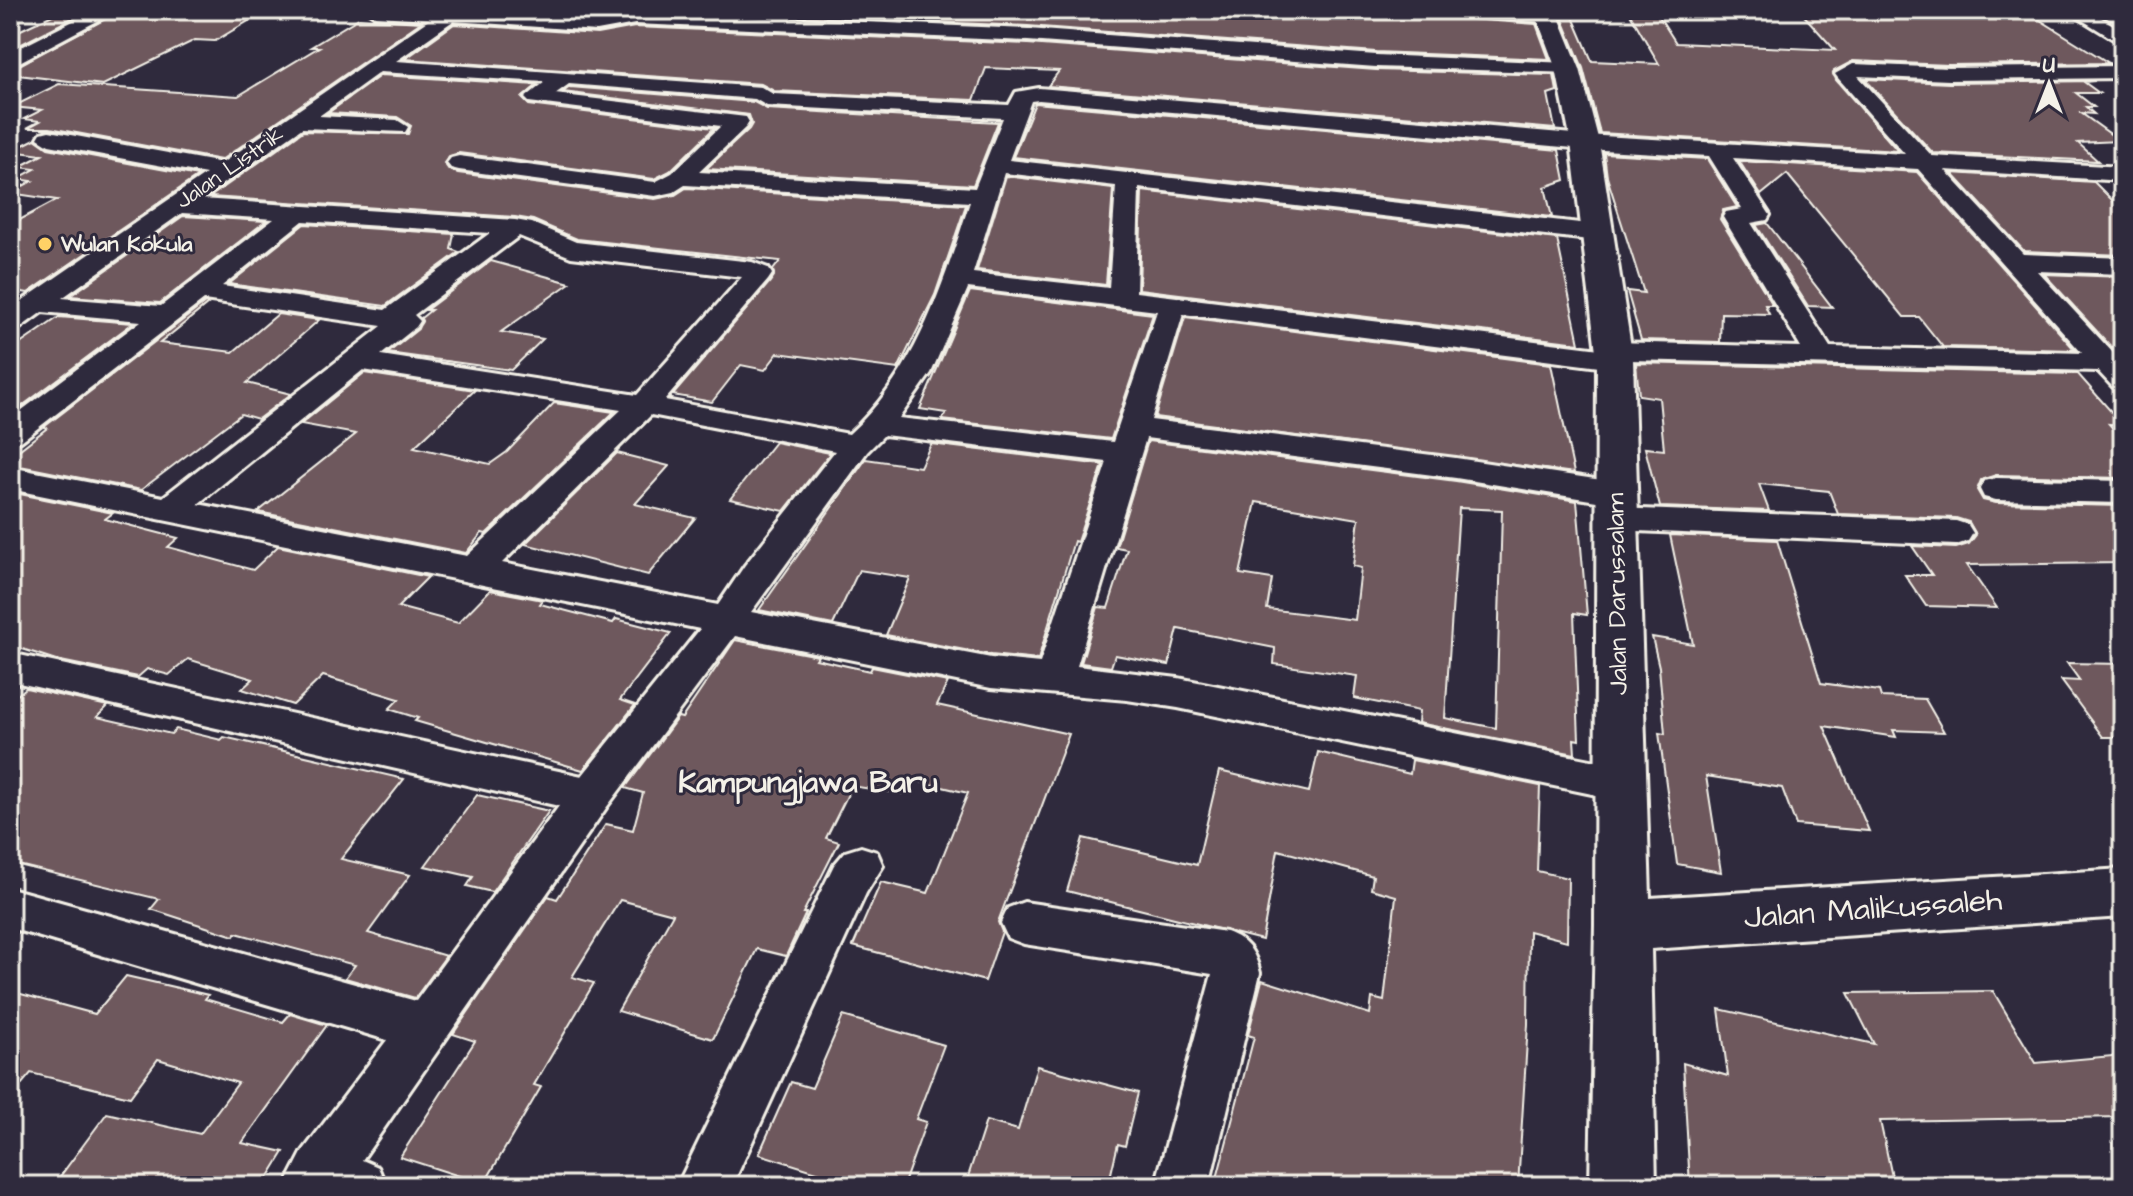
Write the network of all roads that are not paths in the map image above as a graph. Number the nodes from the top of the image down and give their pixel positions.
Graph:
1 (109, 10) edge
2 (375, 10) edge
3 (1038, 10) edge
4 (1472, 10) edge
5 (2075, 10) edge
6 (1546, 13) edge
7 (450, 14) junction
8 (638, 14) edge
9 (1028, 35) junction
10 (2123, 39) edge
11 (20, 50) edge
12 (10, 61) edge
13 (377, 66) junction
14 (1568, 69) junction
15 (2123, 72) edge
16 (565, 77) junction
17 (1016, 112) junction
18 (297, 121) junction
19 (397, 127) dead end
20 (49, 138) dead end
21 (1585, 142) junction
22 (1717, 150) junction
23 (459, 163) dead end
24 (1925, 163) junction
25 (994, 165) junction
26 (227, 171) junction
27 (2123, 174) edge
28 (680, 178) junction
29 (1128, 180) junction
30 (984, 196) junction
31 (177, 205) junction
32 (297, 213) junction
33 (515, 227) junction
34 (1598, 233) junction
35 (2016, 262) junction
36 (2123, 266) edge
37 (958, 279) junction
38 (199, 291) junction
39 (1122, 297) junction
40 (1173, 303) junction
41 (22, 310) edge
42 (166, 315) junction
43 (393, 317) junction
44 (1614, 355) junction
45 (1822, 358) junction
46 (358, 360) junction
47 (2118, 369) edge
48 (644, 405) junction
49 (10, 434) edge
50 (866, 435) junction
51 (1130, 440) junction
52 (10, 478) edge
53 (1996, 489) dead end
54 (2123, 492) edge
55 (1615, 506) junction
56 (170, 509) junction
57 (1956, 533) dead end
58 (473, 571) junction
59 (728, 619) junction
60 (10, 667) edge
61 (1054, 679) junction
62 (1621, 783) junction
63 (591, 796) junction
64 (861, 866) dead end
65 (2123, 893) edge
66 (10, 908) edge
67 (1024, 923) dead end
68 (1623, 925) junction
69 (424, 1027) junction
70 (331, 1181) edge
71 (704, 1186) edge
72 (1182, 1186) edge
73 (1623, 1186) edge

1 - 11 street
2 - 7 street
3 - 9 street
4 - 6 street
5 - 10 street
6 - 14 street, Jalan Darussalam
7 - 8 street
7 - 13 street, Jalan Listrik
8 - 9 street
9 - 14 street
11 - 12 street
13 - 16 street
13 - 18 street, Jalan Listrik
14 - 21 street, Jalan Darussalam
15 - 24 street
16 - 17 street
16 - 28 street
17 - 21 street
17 - 25 street
18 - 19 street
18 - 26 street, Jalan Listrik
20 - 26 street
21 - 22 street
21 - 34 street, Jalan Darussalam
22 - 24 street
22 - 45 street
23 - 28 street
24 - 27 street
24 - 35 street
25 - 29 street
25 - 30 street
26 - 31 street, Jalan Listrik
28 - 30 street
29 - 34 street
29 - 39 street
30 - 37 street
31 - 32 street
31 - 41 street, Jalan Listrik
32 - 33 street
32 - 38 street
33 - 43 street
33 - 48 street
34 - 44 street, Jalan Darussalam
35 - 36 street
35 - 47 street
37 - 39 street
37 - 50 street
38 - 42 street
38 - 43 street
39 - 40 street
40 - 44 street
40 - 51 street
41 - 42 street
42 - 49 street
43 - 46 street
44 - 45 street
44 - 55 street, Jalan Darussalam
45 - 47 street
46 - 48 street
46 - 56 street
48 - 50 street
48 - 58 street
50 - 51 street
50 - 59 street
51 - 55 street
51 - 61 street
52 - 56 street
53 - 54 street
55 - 57 street
55 - 62 street, Jalan Darussalam
56 - 58 street
58 - 59 street
59 - 61 street
59 - 63 street
60 - 63 street
61 - 62 street
62 - 68 street, Jalan Darussalam
63 - 69 street
64 - 71 street
65 - 68 street, Jalan Malikussaleh
66 - 69 street
67 - 72 street
68 - 73 street, Jalan Darussalam
69 - 70 street

